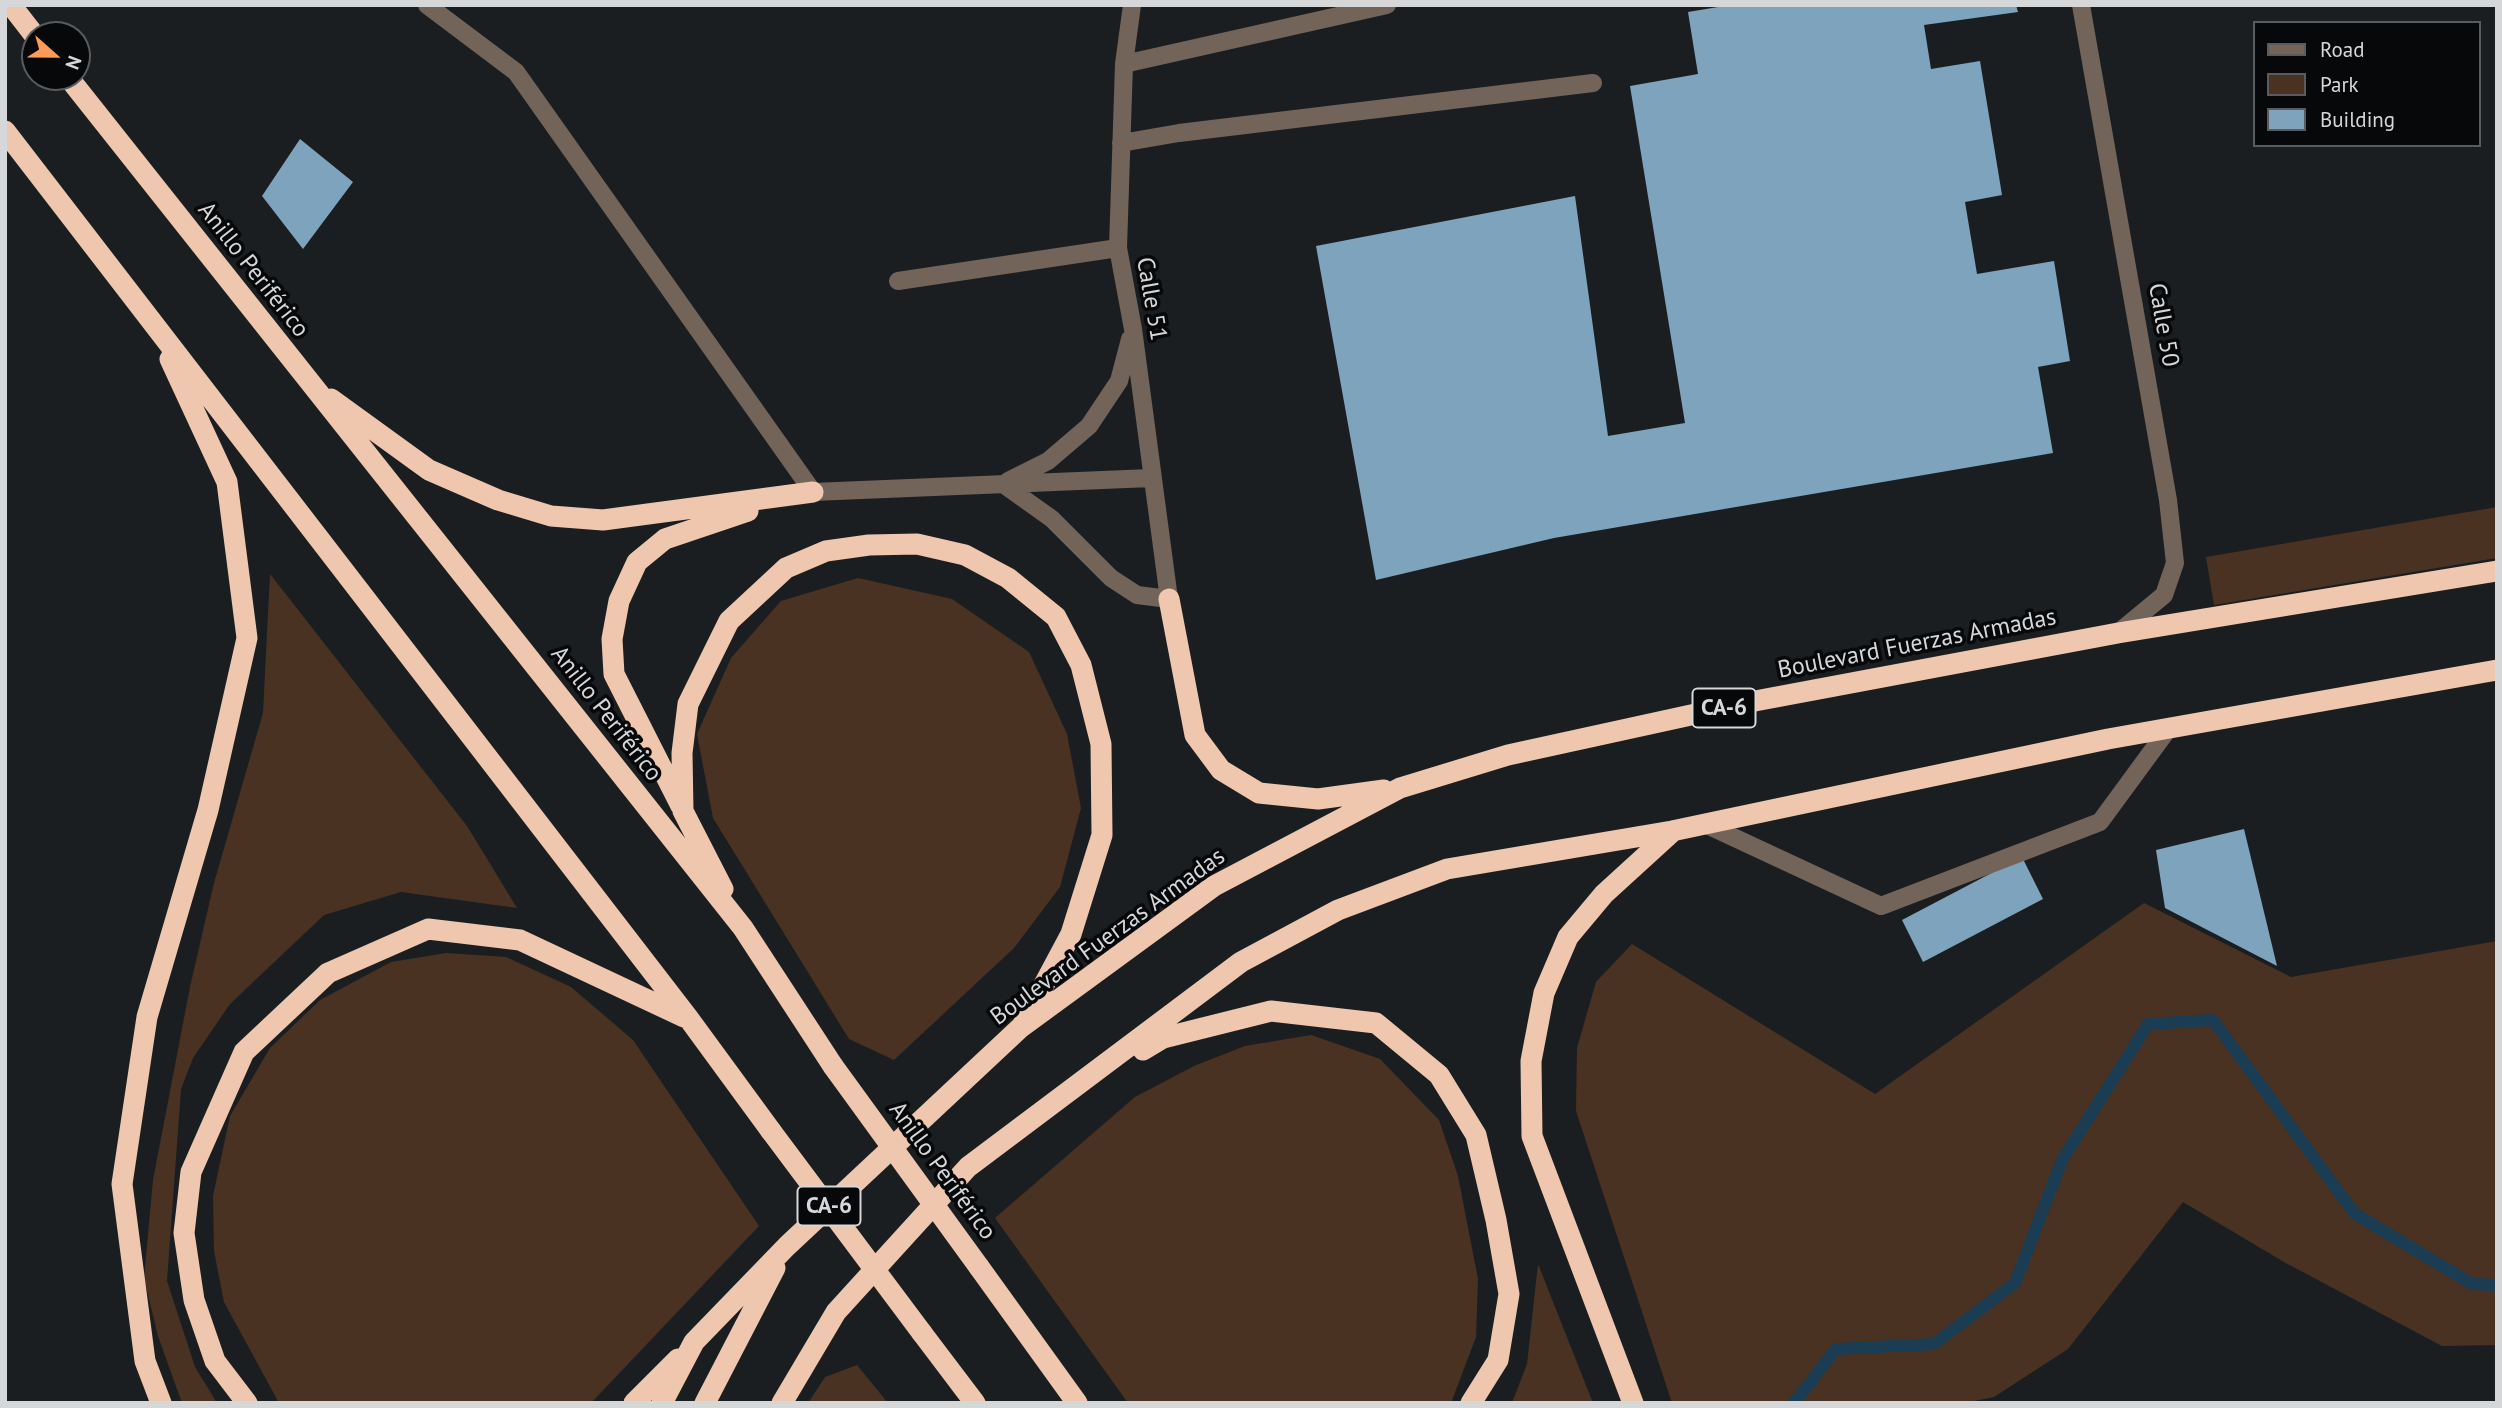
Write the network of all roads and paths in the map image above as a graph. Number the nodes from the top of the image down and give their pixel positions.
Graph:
1 (11, 5) edge
2 (427, 5) edge
3 (1132, 5) edge
4 (1387, 5) edge
5 (2081, 5) edge
6 (23, 21) edge
7 (1124, 64) junction
8 (1593, 83) dead end
9 (79, 91) edge
10 (5, 131) edge
11 (1121, 143) junction
12 (1118, 248) junction
13 (898, 281) dead end
14 (152, 323) junction
15 (1133, 329) junction
16 (310, 384) junction
17 (1151, 478) junction
18 (1003, 484) junction
19 (813, 492) junction
20 (2497, 571) edge
21 (1169, 599) junction
22 (2118, 633) junction
23 (2497, 670) edge
24 (2169, 728) junction
25 (1400, 788) junction
26 (683, 811) junction
27 (1705, 824) junction
28 (1672, 831) junction
29 (743, 928) junction
30 (689, 1020) junction
31 (1020, 1028) junction
32 (1069, 1094) junction
33 (787, 1246) junction
34 (694, 1342) junction
35 (1055, 1373) junction
36 (708, 1397) edge
37 (161, 1403) edge
38 (247, 1403) edge
39 (634, 1403) edge
40 (662, 1403) edge
41 (782, 1403) edge
42 (975, 1403) edge
43 (1077, 1403) edge
44 (1089, 1403) edge
45 (1471, 1403) edge
46 (1633, 1403) edge

1 - 6 highway
2 - 19 street
3 - 7 street, Calle 51
4 - 7 street
5 - 22 street, Calle 50
7 - 11 street, Calle 51
8 - 11 street
9 - 16 highway, Anillo Periférico
10 - 14 highway
11 - 12 street, Calle 51
12 - 13 street
12 - 15 street, Calle 51
14 - 30 highway
14 - 37 highway
15 - 17 street, Calle 51
15 - 18 street
16 - 19 highway
16 - 29 highway, Anillo Periférico
17 - 18 street
17 - 21 street, Calle 51
18 - 19 street
18 - 21 street
19 - 26 highway
20 - 22 highway, Boulevard Fuerzas Armadas / CA-6
21 - 25 highway
22 - 25 highway, Boulevard Fuerzas Armadas / CA-6
23 - 24 highway
24 - 27 highway
24 - 27 street
25 - 31 highway, Boulevard Fuerzas Armadas / CA-6
26 - 29 highway
26 - 31 highway
27 - 28 highway
28 - 32 highway
28 - 46 highway
29 - 35 highway, Anillo Periférico, bridge
30 - 38 highway
30 - 42 highway, bridge
31 - 33 highway, Boulevard Fuerzas Armadas / CA-6
32 - 41 highway
32 - 45 highway
33 - 34 highway, Boulevard Fuerzas Armadas / CA-6
33 - 36 highway
34 - 39 highway
34 - 40 highway, Boulevard Fuerzas Armadas / CA-6
35 - 43 highway, Anillo Periférico
35 - 44 highway

